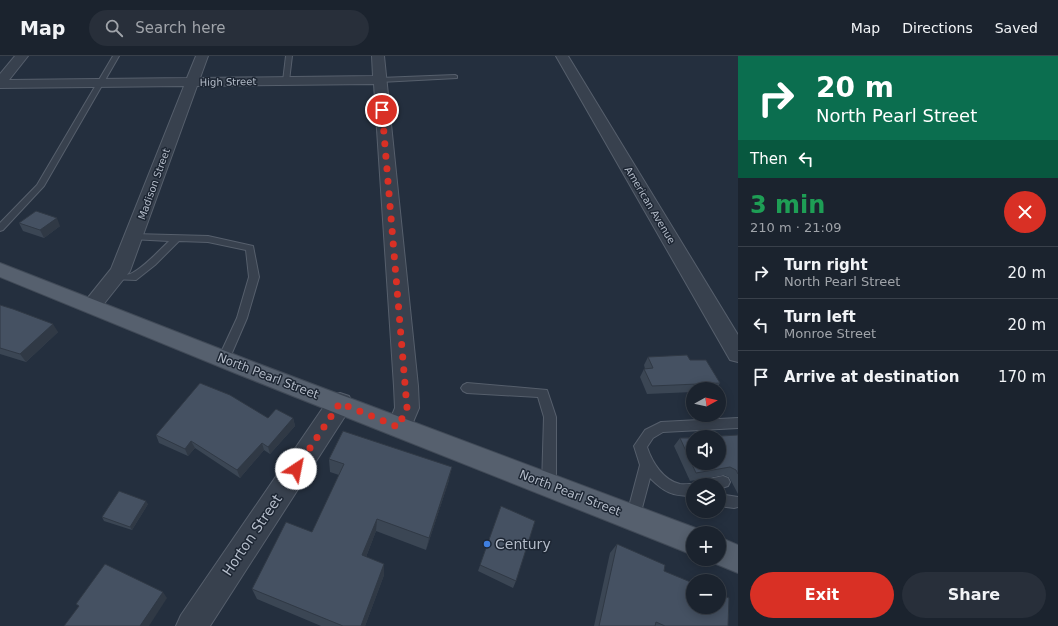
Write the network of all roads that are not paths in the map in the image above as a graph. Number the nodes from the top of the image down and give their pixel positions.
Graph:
1 (22, 56) edge
2 (116, 56) edge
3 (202, 56) edge
4 (289, 56) edge
5 (378, 56) edge
6 (562, 56) edge
7 (455, 77) dead end
8 (380, 80) junction
9 (286, 81) junction
10 (192, 82) junction
11 (0, 83) edge
12 (101, 83) junction
13 (0, 228) edge
14 (134, 237) junction
15 (176, 239) junction
16 (0, 270) edge
17 (115, 277) junction
18 (92, 305) junction
19 (738, 354) edge
20 (224, 359) junction
21 (467, 388) dead end
22 (340, 403) junction
23 (738, 423) edge
24 (398, 427) junction
25 (647, 465) junction
26 (549, 486) junction
27 (686, 490) edge
28 (726, 501) edge
29 (734, 502) dead end
30 (633, 518) junction
31 (686, 538) edge
32 (726, 554) edge
33 (738, 559) edge
34 (192, 626) edge

1 - 11 street
2 - 12 lane
3 - 10 street, Madison Street
4 - 9 lane
5 - 8 street
6 - 19 street, American Avenue
7 - 8 lane, High Street
8 - 9 street, High Street
8 - 24 street
9 - 10 street, High Street
10 - 12 street, High Street
10 - 14 street, Madison Street
11 - 12 street, High Street
12 - 13 lane
14 - 15 lane
14 - 17 street, Madison Street
15 - 17 lane
15 - 20 lane
16 - 18 main road, North Pearl Street
17 - 18 street, Madison Street
18 - 20 main road, North Pearl Street
20 - 22 main road, North Pearl Street
21 - 26 lane
22 - 24 main road, North Pearl Street
22 - 34 street, Horton Street
23 - 25 lane
24 - 26 main road, North Pearl Street
25 - 27 lane
25 - 30 lane
26 - 30 main road, North Pearl Street
28 - 29 lane
30 - 31 main road, North Pearl Street
32 - 33 main road

